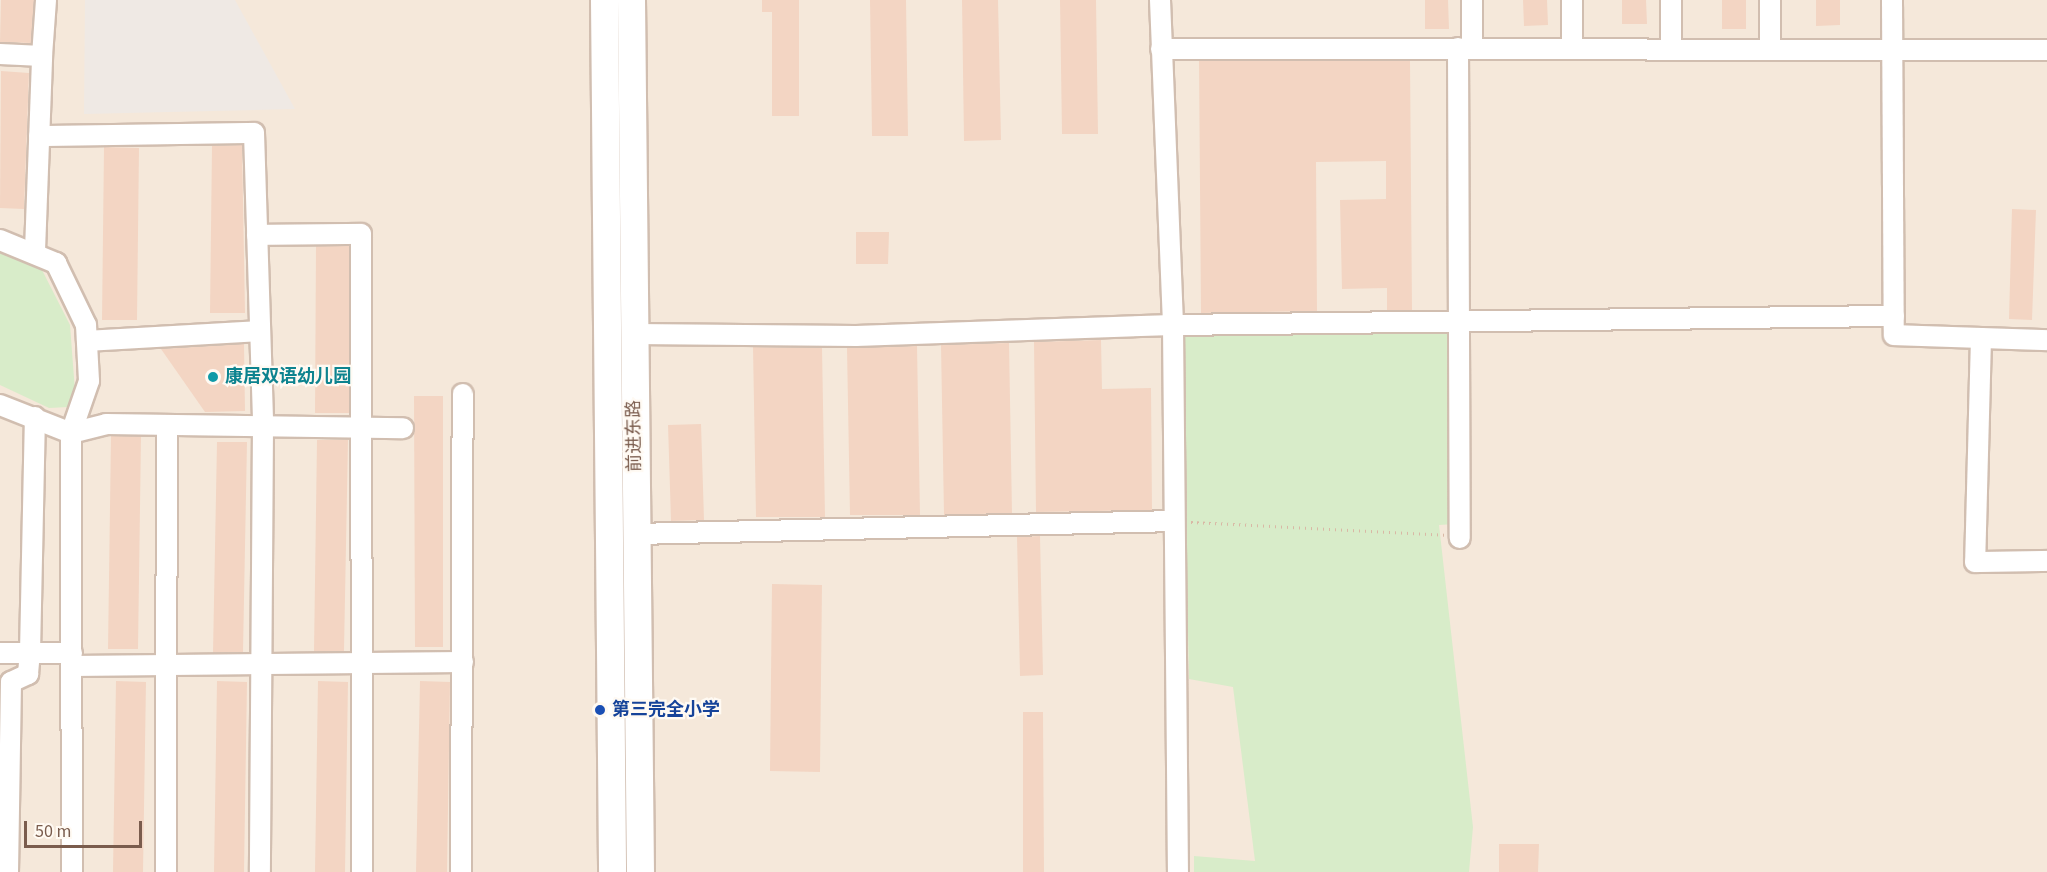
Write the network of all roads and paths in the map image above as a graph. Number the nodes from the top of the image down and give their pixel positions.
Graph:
1 (46, 0) edge
2 (604, 0) edge
3 (630, 0) edge
4 (1160, 0) edge
5 (1472, 0) edge
6 (1572, 0) edge
7 (1671, 0) edge
8 (1770, 0) edge
9 (1892, 0) edge
10 (1671, 47) junction
11 (1770, 47) junction
12 (1893, 47) junction
13 (1465, 48) junction
14 (1572, 48) junction
15 (1161, 49) junction
16 (2047, 50) edge
17 (0, 54) edge
18 (42, 56) junction
19 (39, 136) junction
20 (257, 235) junction
21 (0, 240) edge
22 (34, 251) junction
23 (1894, 316) junction
24 (1459, 322) junction
25 (1173, 325) junction
26 (260, 331) junction
27 (634, 334) junction
28 (1981, 338) junction
29 (2047, 339) edge
30 (87, 341) junction
31 (463, 394) dead end
32 (0, 405) edge
33 (35, 417) junction
34 (167, 425) junction
35 (263, 426) junction
36 (362, 427) junction
37 (403, 428) dead end
38 (71, 433) junction
39 (1174, 521) junction
40 (636, 534) junction
41 (1460, 538) joint
42 (2047, 561) edge
43 (0, 653) edge
44 (30, 653) junction
45 (72, 659) junction
46 (463, 662) junction
47 (362, 663) junction
48 (262, 664) junction
49 (166, 665) junction
50 (6, 682) edge
51 (8, 872) edge
52 (72, 872) edge
53 (166, 872) edge
54 (260, 872) edge
55 (362, 872) edge
56 (461, 872) edge
57 (612, 872) edge
58 (640, 872) edge
59 (1178, 872) edge

1 - 18 street
2 - 57 main road, 前进东路
3 - 27 main road, 前进东路
4 - 15 street
5 - 13 street
6 - 14 street
7 - 10 street
8 - 11 street
9 - 12 street
10 - 11 street
10 - 14 street
11 - 12 street
12 - 16 street
12 - 23 street
13 - 14 street
13 - 15 street
13 - 24 street
15 - 25 street
17 - 18 street
18 - 19 street
19 - 20 street
19 - 22 street
20 - 26 street
20 - 36 street
21 - 22 street
22 - 30 street
23 - 24 street
23 - 28 street
24 - 25 street
24 - 41 street
25 - 27 street
25 - 39 street
26 - 30 street
26 - 35 street
27 - 40 main road, 前进东路
28 - 29 street
28 - 42 street
30 - 38 street
31 - 46 street
32 - 33 street
33 - 38 street
33 - 44 street
34 - 35 street
34 - 38 street
34 - 49 street
35 - 36 street
35 - 48 street
36 - 37 street
36 - 47 street
38 - 45 street
39 - 40 street
39 - 41 path
39 - 59 street
40 - 58 main road, 前进东路
43 - 44 street
44 - 45 street
44 - 50 street
45 - 49 street
45 - 52 street
46 - 47 street
46 - 56 street
47 - 48 street
47 - 55 street
48 - 49 street
48 - 54 street
49 - 53 street
50 - 51 street

